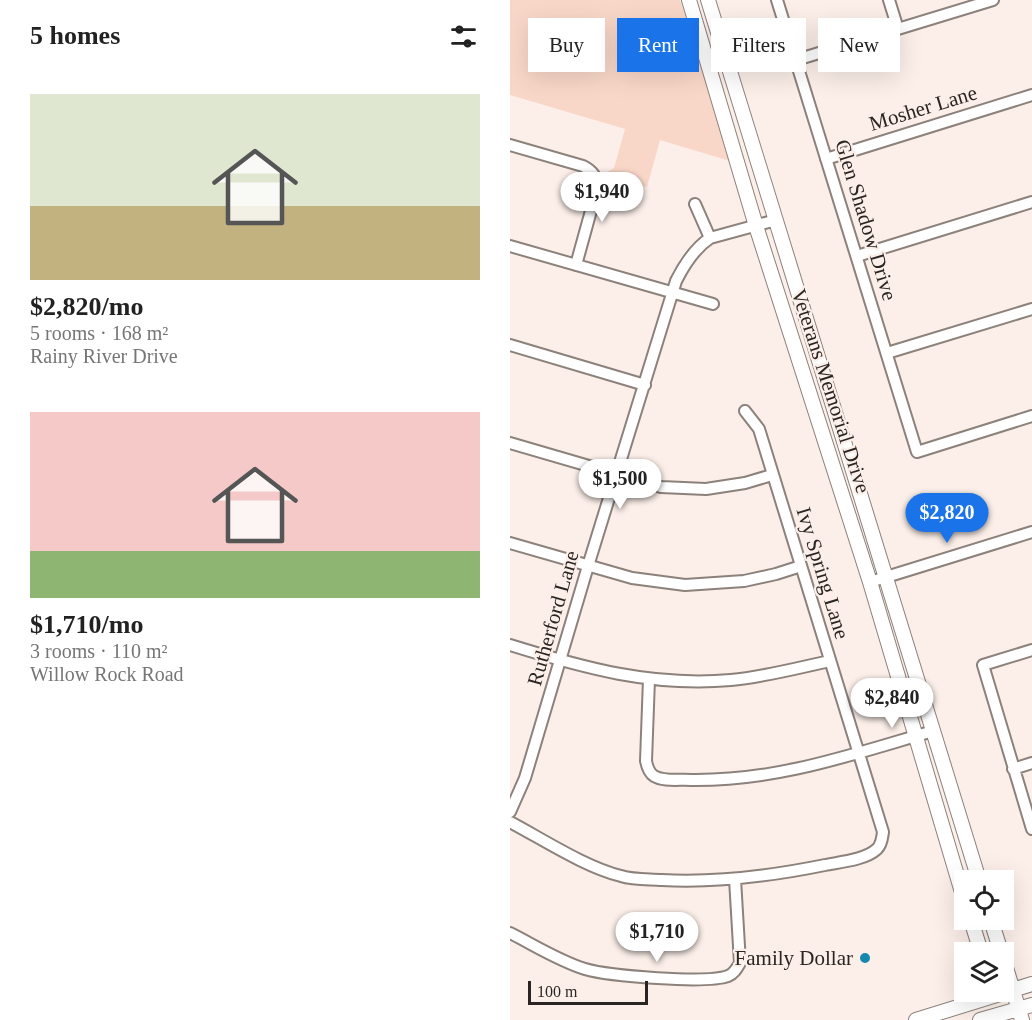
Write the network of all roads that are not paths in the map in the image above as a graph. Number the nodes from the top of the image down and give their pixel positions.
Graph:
1 (689, 0) edge
2 (708, 0) edge
3 (777, 0) edge
4 (889, 0) edge
5 (993, 0) edge
6 (713, 18) edge
7 (783, 18) edge
8 (895, 18) edge
9 (900, 27) edge
10 (711, 53) edge
11 (706, 54) junction
12 (730, 72) edge
13 (800, 72) edge
14 (1032, 95) edge
15 (510, 145) edge
16 (826, 159) junction
17 (1032, 202) edge
18 (696, 204) dead end
19 (776, 220) junction
20 (756, 226) junction
21 (710, 238) junction
22 (510, 246) edge
23 (857, 256) junction
24 (576, 265) junction
25 (673, 294) junction
26 (713, 304) dead end
27 (1032, 309) edge
28 (510, 345) edge
29 (887, 353) junction
30 (645, 385) junction
31 (830, 396) junction
32 (812, 403) junction
33 (745, 411) dead end
34 (1032, 416) edge
35 (510, 443) edge
36 (616, 475) junction
37 (772, 475) junction
38 (1032, 532) edge
39 (510, 543) edge
40 (588, 566) junction
41 (801, 566) junction
42 (886, 577) junction
43 (870, 582) junction
44 (510, 645) edge
45 (1032, 650) edge
46 (561, 660) junction
47 (830, 661) junction
48 (648, 679) junction
49 (933, 731) junction
50 (915, 736) junction
51 (859, 753) junction
52 (1032, 763) edge
53 (1013, 769) junction
54 (510, 812) edge
55 (510, 822) edge
56 (1032, 829) edge
57 (971, 854) junction
58 (953, 860) junction
59 (956, 870) edge
60 (976, 870) edge
61 (735, 879) junction
62 (510, 933) edge
63 (1032, 984) edge
64 (1014, 990) edge
65 (1014, 992) edge
66 (969, 1002) edge
67 (995, 1002) edge
68 (1024, 1011) edge
69 (1000, 1017) edge
70 (916, 1020) edge
71 (980, 1020) edge

1 - 11 main road, Veterans Memorial Drive
2 - 6 main road, Veterans Memorial Drive
3 - 7 street, Glen Shadow Drive
4 - 8 street
5 - 9 street
10 - 11 main road
11 - 20 main road, Veterans Memorial Drive
12 - 19 main road, Veterans Memorial Drive
13 - 16 street, Glen Shadow Drive
14 - 16 street, Mosher Lane
15 - 24 street
16 - 23 street, Glen Shadow Drive
17 - 23 street
18 - 21 street
19 - 20 street
19 - 31 main road, Veterans Memorial Drive
20 - 21 street
20 - 32 main road, Veterans Memorial Drive
21 - 25 street, Rutherford Lane
22 - 24 street
23 - 29 street, Glen Shadow Drive
24 - 25 street
25 - 26 street
25 - 30 street, Rutherford Lane
27 - 29 street
28 - 30 street
29 - 34 street, Glen Shadow Drive
30 - 36 street, Rutherford Lane
31 - 32 main road
31 - 42 main road, Veterans Memorial Drive
32 - 43 main road, Veterans Memorial Drive
33 - 37 street, Ivy Spring Lane
35 - 36 street
36 - 37 street
36 - 40 street, Rutherford Lane
37 - 41 street, Ivy Spring Lane
38 - 42 street
39 - 40 street
40 - 41 street
40 - 46 street, Rutherford Lane
41 - 47 street, Ivy Spring Lane
42 - 43 street
42 - 49 main road, Veterans Memorial Drive
43 - 50 main road, Veterans Memorial Drive
44 - 46 street
45 - 53 street
46 - 48 street
46 - 54 street, Rutherford Lane
47 - 48 street
47 - 51 street, Ivy Spring Lane
48 - 51 street
49 - 50 street
49 - 57 main road, Veterans Memorial Drive
50 - 51 street
50 - 58 main road, Veterans Memorial Drive
51 - 61 street, Ivy Spring Lane
52 - 53 street
53 - 56 street
55 - 61 street
57 - 58 main road
57 - 60 main road, Veterans Memorial Drive
58 - 59 main road, Veterans Memorial Drive
61 - 62 street
63 - 64 main road
65 - 68 main road
66 - 70 main road
67 - 69 main road
68 - 69 main road
69 - 71 main road

